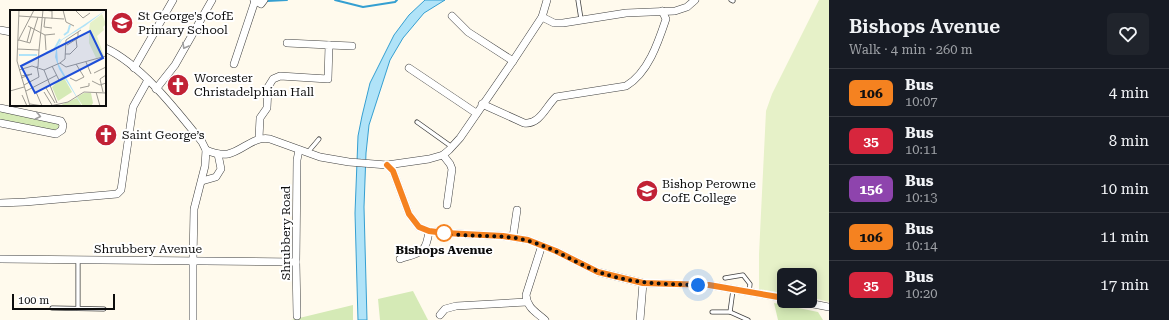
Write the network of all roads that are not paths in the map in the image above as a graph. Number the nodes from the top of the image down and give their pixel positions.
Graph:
1 (174, 0) edge
2 (212, 0) edge
3 (255, 0) edge
4 (264, 0) edge
5 (547, 0) edge
6 (578, 0) edge
7 (695, 0) edge
8 (662, 11) junction
9 (452, 16) dead end
10 (542, 17) junction
11 (581, 20) junction
12 (0, 30) edge
13 (10, 32) edge
14 (287, 44) dead end
15 (329, 45) junction
16 (352, 46) dead end
17 (106, 48) edge
18 (513, 61) junction
19 (234, 64) dead end
20 (134, 68) junction
21 (408, 68) dead end
22 (148, 80) junction
23 (156, 89) junction
24 (482, 104) junction
25 (0, 108) edge
26 (476, 113) junction
27 (417, 122) dead end
28 (0, 123) edge
29 (259, 138) junction
30 (319, 139) dead end
31 (452, 147) junction
32 (206, 150) junction
33 (299, 150) junction
34 (308, 153) junction
35 (218, 154) junction
36 (443, 155) junction
37 (387, 165) junction
38 (202, 181) junction
39 (0, 203) edge
40 (447, 205) dead end
41 (517, 210) dead end
42 (429, 231) junction
43 (513, 237) junction
44 (542, 245) junction
45 (0, 259) edge
46 (400, 259) dead end
47 (78, 260) junction
48 (193, 260) junction
49 (296, 262) junction
50 (725, 278) dead end
51 (643, 283) junction
52 (733, 290) junction
53 (749, 292) junction
54 (777, 297) edge
55 (527, 302) junction
56 (817, 305) edge
57 (829, 307) edge
58 (52, 308) dead end
59 (78, 308) junction
60 (104, 309) dead end
61 (712, 312) dead end
62 (730, 312) junction
63 (440, 315) dead end
64 (297, 316) dead end
65 (193, 320) edge
66 (545, 320) edge
67 (640, 320) edge
68 (748, 320) edge

1 - 20 street
2 -> 23 street
3 - 4 street
3 - 19 street
5 - 10 street
6 - 11 lane
7 - 8 street
8 - 11 street
8 - 24 street
9 - 18 street
10 - 11 street
10 - 18 street
12 - 13 street
14 - 15 street
15 - 16 street
15 - 29 street
17 - 20 street
18 - 24 street
20 - 22 street
21 - 26 street
22 - 23 street
22 - 39 street
23 - 32 street
24 - 26 street
25 -> 28 street
26 - 31 street
27 - 31 lane
29 - 33 street
29 - 35 street
30 - 34 lane
31 - 36 street
32 - 35 street
32 - 38 street
33 - 34 street
33 - 49 street, Shrubbery Road
34 - 37 street
35 - 38 street
36 - 37 street
36 - 40 street
37 - 42 street
38 - 48 street
41 - 43 street
42 - 43 street
42 - 46 street
43 - 44 street
44 - 51 street
44 - 55 street
45 - 47 street, Shrubbery Avenue
47 - 48 street, Shrubbery Avenue
47 - 59 lane
48 - 49 street, Shrubbery Avenue
48 - 65 street
49 - 64 street, Shrubbery Road
50 - 53 lane
51 - 52 street
51 - 67 street
52 - 53 street
52 - 62 lane
53 - 54 street
55 - 63 street
55 - 66 street
56 - 57 street
58 - 59 lane
59 - 60 lane
61 - 62 lane
62 - 68 lane

